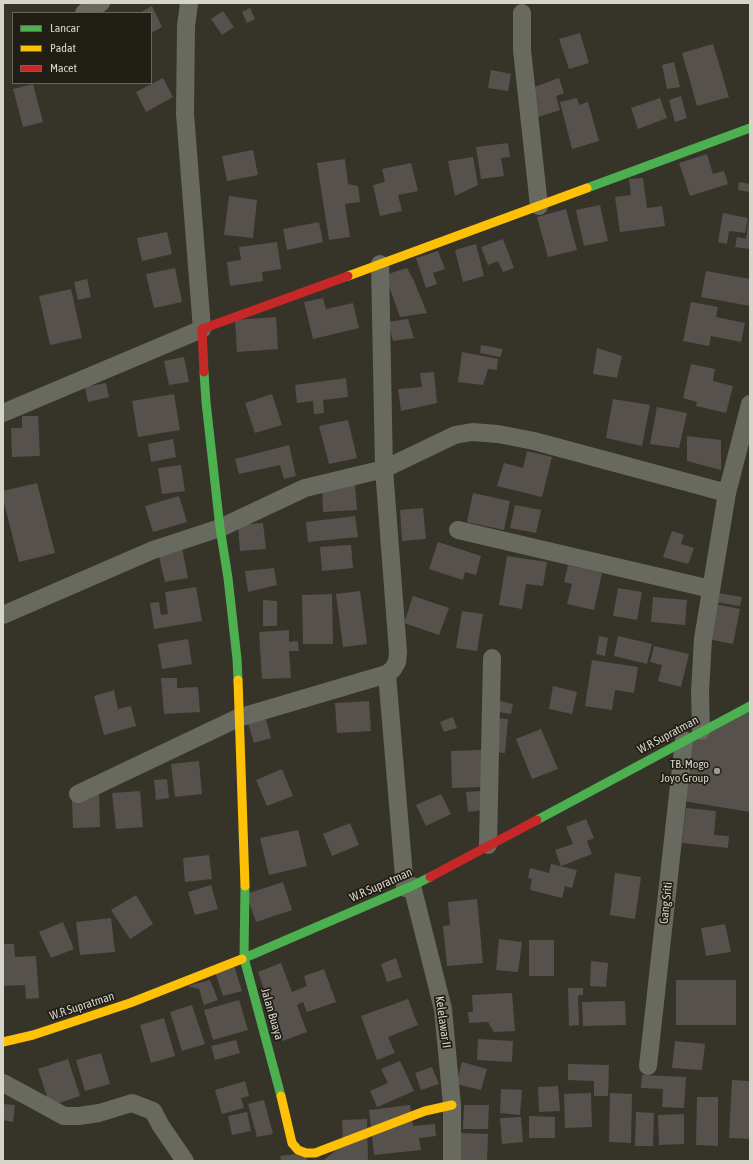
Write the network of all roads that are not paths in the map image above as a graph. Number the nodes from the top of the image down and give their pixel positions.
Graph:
1 (101, 3) edge
2 (189, 3) edge
3 (85, 12) edge
4 (522, 13) dead end
5 (750, 128) edge
6 (539, 206) junction
7 (380, 264) junction
8 (202, 329) junction
9 (750, 404) edge
10 (3, 413) edge
11 (384, 469) junction
12 (727, 493) junction
13 (220, 528) junction
14 (458, 530) dead end
15 (711, 589) junction
16 (3, 614) edge
17 (492, 658) dead end
18 (387, 674) junction
19 (750, 706) edge
20 (238, 718) junction
21 (701, 731) junction
22 (684, 740) junction
23 (78, 794) dead end
24 (488, 845) junction
25 (409, 887) junction
26 (244, 958) junction
27 (3, 1042) edge
28 (648, 1066) dead end
29 (3, 1083) edge
30 (452, 1105) junction
31 (185, 1161) edge
32 (452, 1161) edge

1 - 3 street
2 - 8 street
4 - 6 street
5 - 6 street
6 - 7 street
7 - 8 street
7 - 11 street
8 - 10 street
8 - 13 street, Jalan Buaya
9 - 12 street
11 - 12 street
11 - 13 street
11 - 18 street
12 - 15 street
13 - 16 street
13 - 20 street, Jalan Buaya
14 - 15 street
15 - 21 street
17 - 24 street
18 - 20 street
18 - 25 street, Kelelawar II
19 - 21 street, W.R Supratman
20 - 23 street
20 - 26 street, Jalan Buaya
21 - 22 street, W.R Supratman
22 - 24 street, W.R Supratman
22 - 28 street, Gang Sriti
24 - 25 street, W.R Supratman
25 - 26 street, W.R Supratman
25 - 30 street, Kelelawar II
26 - 27 street, W.R Supratman
26 - 30 street, Jalan Buaya
29 - 31 street
30 - 32 street, Kelelawar II

